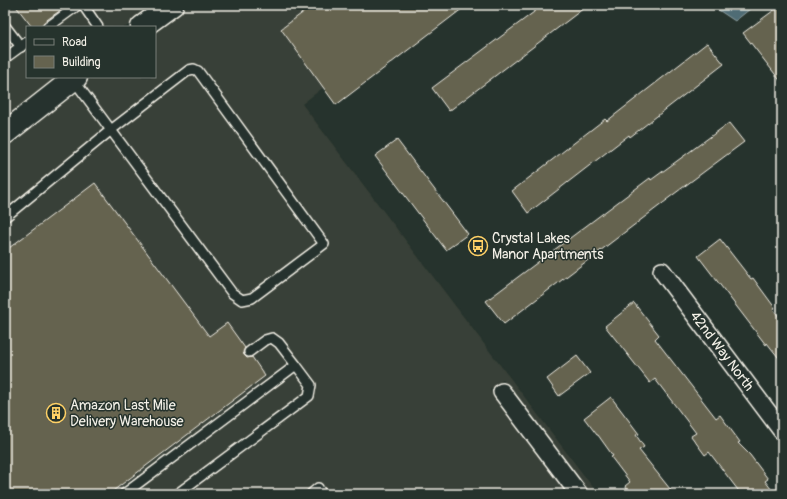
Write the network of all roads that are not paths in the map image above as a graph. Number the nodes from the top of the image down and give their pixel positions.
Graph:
1 (78, 5) edge
2 (83, 5) edge
3 (172, 5) edge
4 (5, 26) edge
5 (49, 26) edge
6 (97, 26) edge
7 (143, 26) edge
8 (24, 44) edge
9 (5, 58) edge
10 (75, 78) edge
11 (111, 130) junction
12 (5, 133) edge
13 (5, 217) edge
14 (662, 270) dead end
15 (248, 352) dead end
16 (296, 365) junction
17 (502, 392) dead end
18 (782, 431) edge
19 (124, 494) edge
20 (177, 494) edge
21 (311, 494) edge
22 (322, 494) edge
23 (579, 494) edge

1 - 5 lane
2 - 6 lane
3 - 7 street
4 - 8 lane
8 - 9 lane
10 - 11 lane
10 - 12 street
11 - 11 lane
11 - 13 lane
14 - 18 street, 42nd Way North
15 - 16 lane
16 - 19 lane
16 - 20 lane
17 - 23 street
21 - 22 lane

